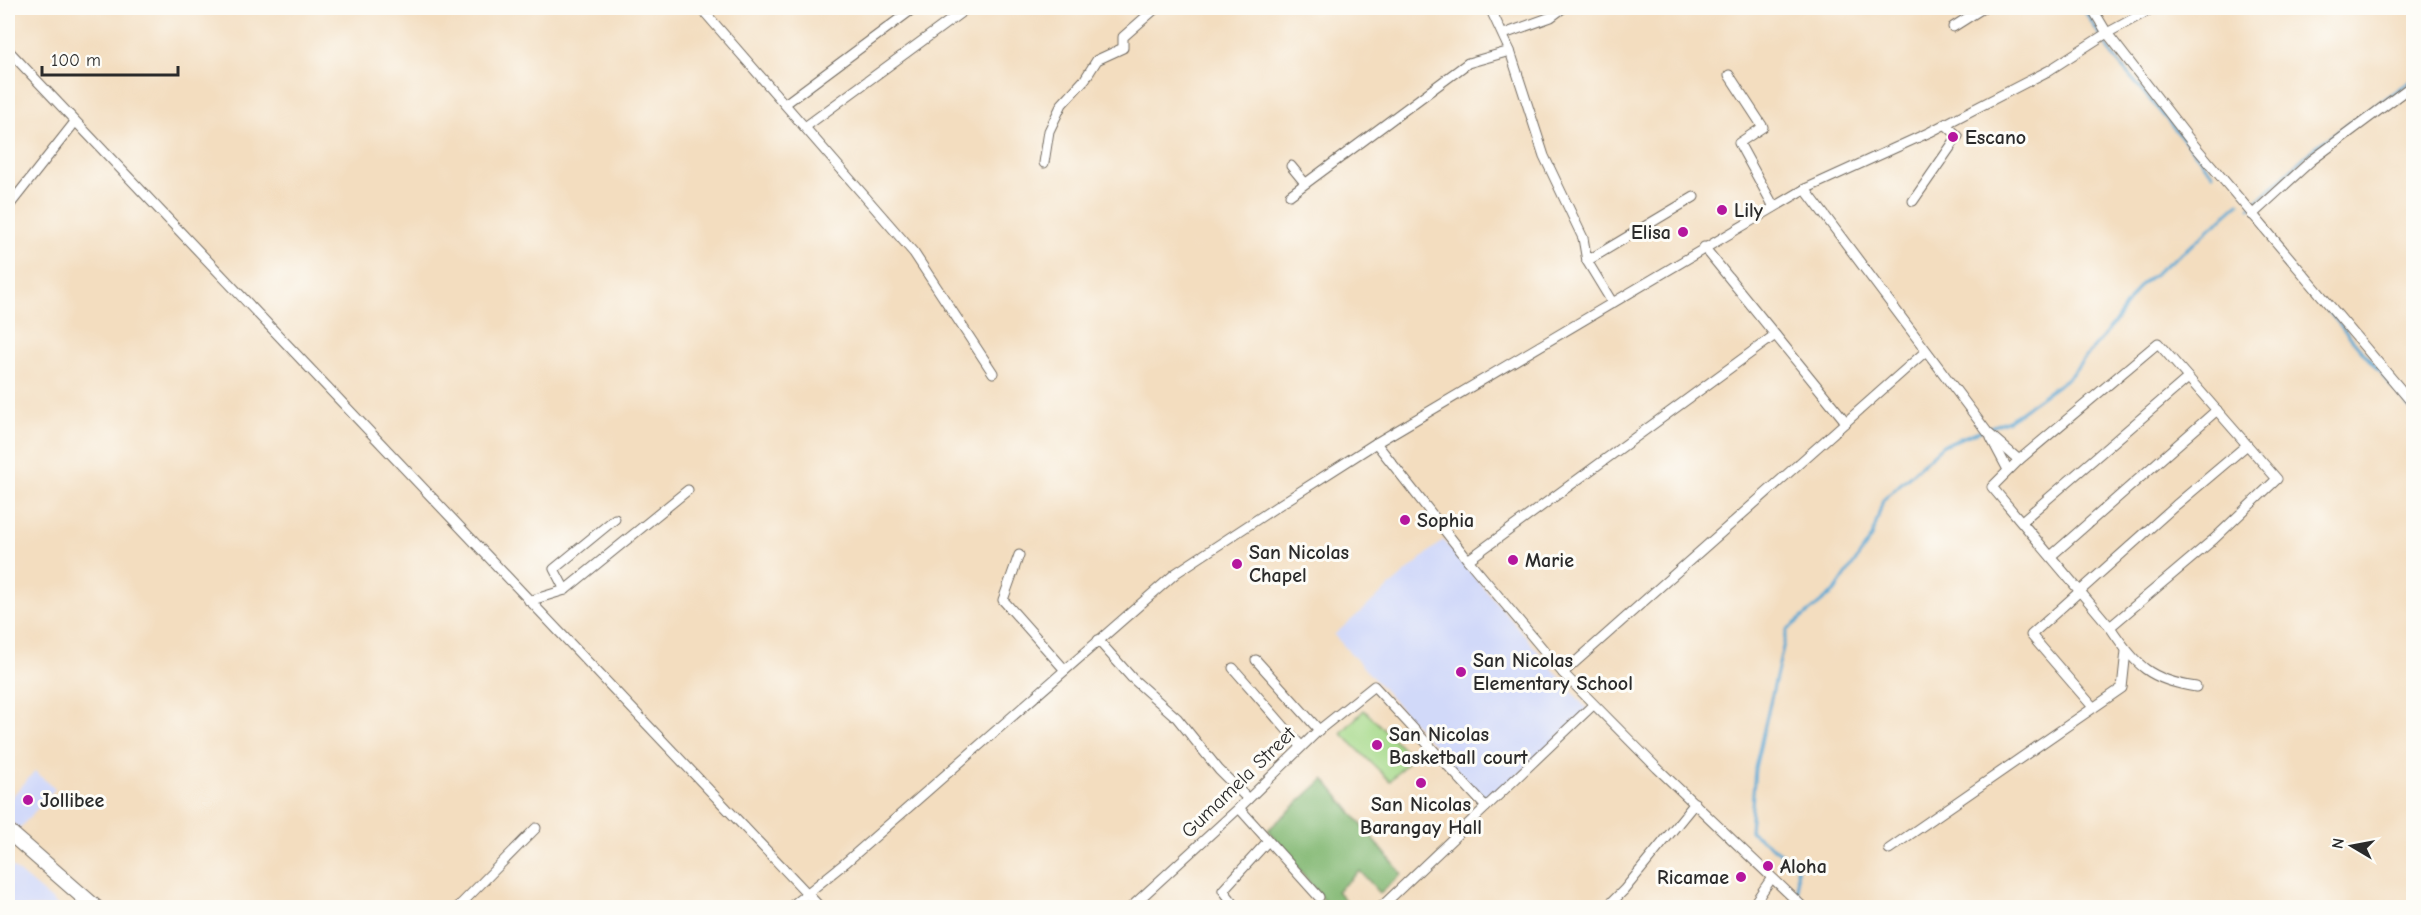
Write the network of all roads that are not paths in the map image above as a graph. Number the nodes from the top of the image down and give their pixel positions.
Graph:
1 (701, 8) edge
2 (914, 8) edge
3 (967, 8) edge
4 (1156, 8) edge
5 (1490, 8) edge
6 (1563, 8) edge
7 (1983, 8) edge
8 (2092, 8) edge
9 (2153, 8) edge
10 (1953, 27) dead end
11 (2108, 33) junction
12 (1504, 34) junction
13 (8, 50) edge
14 (1510, 51) junction
15 (1729, 75) dead end
16 (2414, 84) edge
17 (785, 104) junction
18 (75, 122) junction
19 (1945, 124) junction
20 (805, 127) junction
21 (1044, 163) dead end
22 (1291, 166) dead end
23 (1305, 183) junction
24 (1805, 189) junction
25 (1290, 195) dead end
26 (1694, 197) dead end
27 (1913, 201) dead end
28 (8, 207) edge
29 (1774, 207) junction
30 (2252, 214) junction
31 (1704, 247) junction
32 (1587, 261) junction
33 (1612, 302) junction
34 (1775, 335) junction
35 (1926, 351) junction
36 (993, 374) dead end
37 (2188, 378) junction
38 (2414, 405) edge
39 (2217, 410) junction
40 (1846, 422) junction
41 (1988, 433) junction
42 (1376, 443) junction
43 (2247, 445) junction
44 (2019, 460) junction
45 (2008, 470) junction
46 (688, 490) dead end
47 (615, 519) dead end
48 (2022, 521) junction
49 (1019, 555) dead end
50 (2051, 556) junction
51 (1468, 560) junction
52 (565, 590) junction
53 (2081, 593) junction
54 (529, 601) junction
55 (2110, 627) junction
56 (1098, 640) junction
57 (2127, 651) junction
58 (1256, 660) dead end
59 (1233, 668) dead end
60 (1065, 670) junction
61 (1563, 673) junction
62 (2196, 687) dead end
63 (1593, 705) junction
64 (2093, 707) junction
65 (1318, 730) junction
66 (1301, 746) junction
67 (1248, 799) junction
68 (1695, 803) junction
69 (1486, 807) junction
70 (1239, 808) junction
71 (536, 828) dead end
72 (8, 831) edge
73 (1268, 841) junction
74 (1889, 849) dead end
75 (1771, 879) junction
76 (807, 894) junction
77 (1319, 897) dead end
78 (1800, 904) edge
79 (96, 908) edge
80 (457, 908) edge
81 (789, 908) edge
82 (821, 908) edge
83 (1130, 908) edge
84 (1237, 908) edge
85 (1380, 908) edge
86 (1606, 908) edge
87 (1751, 908) edge

1 - 17 street
2 - 17 street
3 - 20 street
4 - 21 street
5 - 12 street
6 - 12 street
7 - 10 street
8 - 11 street
9 - 11 street
11 - 19 street
11 - 30 street
12 - 14 street
13 - 18 street
14 - 23 street
14 - 32 street
15 - 29 street
16 - 30 street
17 - 20 street
18 - 28 street
18 - 54 street
19 - 24 street
19 - 27 street
20 - 36 street
22 - 23 street
23 - 25 street
24 - 29 street
24 - 35 street
26 - 32 street
29 - 31 street
30 - 38 street
31 - 33 street
31 - 34 street
32 - 33 street
33 - 42 street
34 - 40 street
34 - 51 street
35 - 40 street
35 - 41 street
37 - 39 street
37 - 44 street
37 - 48 street
39 - 43 street
39 - 50 street
40 - 61 street
41 - 44 street
41 - 45 street
42 - 51 street
42 - 56 street
43 - 53 street
43 - 55 street
44 - 45 street
45 - 48 street
46 - 52 street
47 - 52 street
48 - 50 street
49 - 60 street
50 - 53 street
51 - 61 street
52 - 54 street
53 - 55 street
53 - 64 street
54 - 76 street
55 - 57 street
56 - 60 street
56 - 67 street
57 - 62 street
57 - 64 street
58 - 65 street
59 - 66 street
60 - 76 street
61 - 63 street
63 - 68 street
63 - 69 street
64 - 74 street
65 - 66 street, Gumamela Street
65 - 69 street, Gumamela Street
66 - 67 street, Gumamela Street
67 - 70 street, Gumamela Street
68 - 75 street
68 - 86 street
69 - 85 street
70 - 73 street
70 - 83 street, Gumamela Street
71 - 80 street
72 - 79 main road
73 - 77 street
73 - 84 street
75 - 78 street
75 - 87 street
76 - 81 street
76 - 82 street

